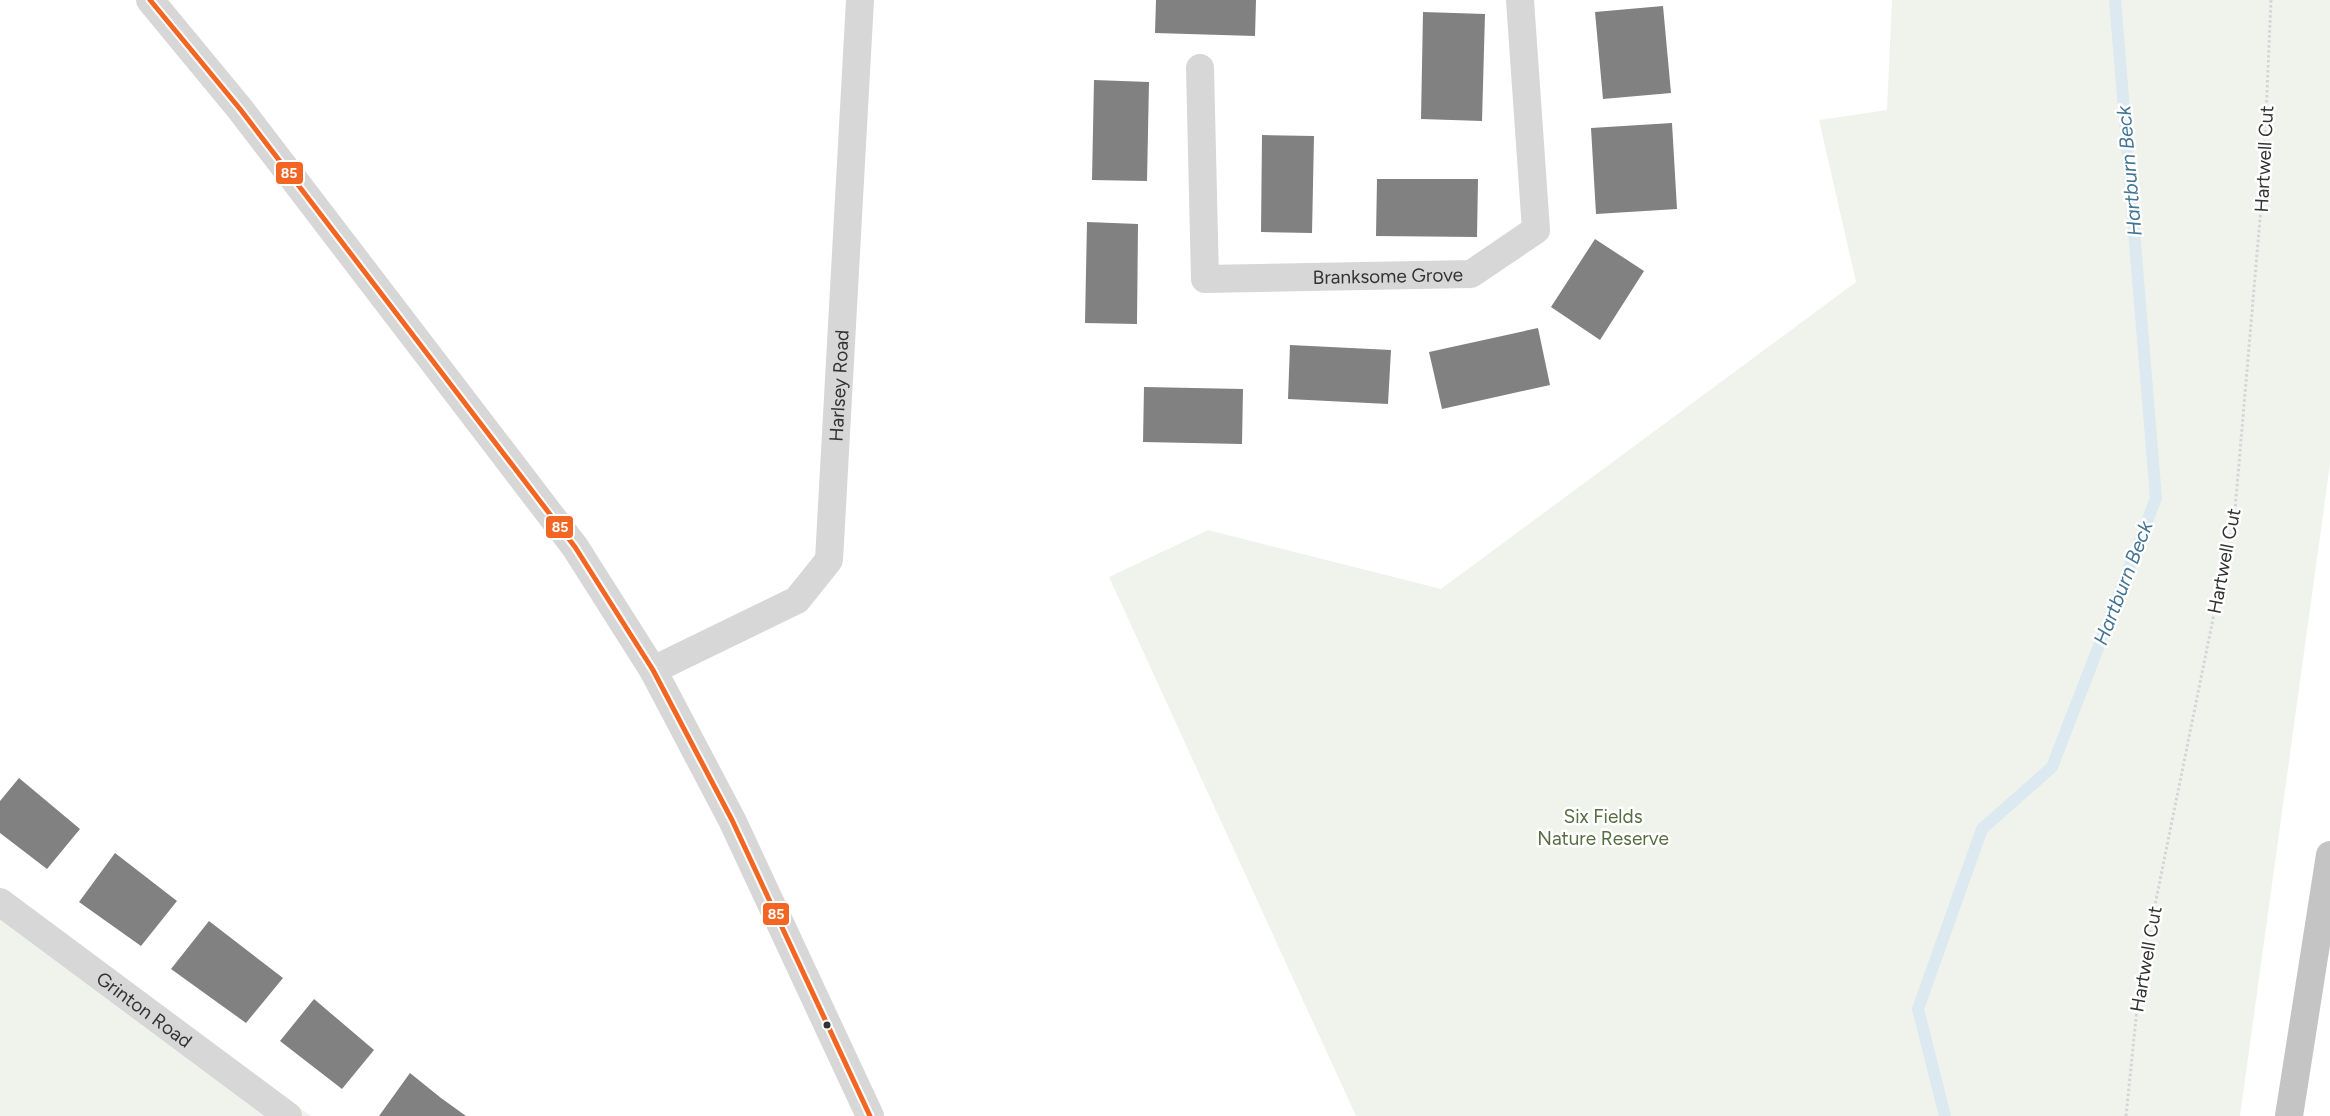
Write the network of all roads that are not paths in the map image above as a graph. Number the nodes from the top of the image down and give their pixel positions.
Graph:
1 (150, 0) edge
2 (860, 0) edge
3 (1520, 0) edge
4 (1200, 68) dead end
5 (653, 670) junction
6 (2330, 855) edge
7 (0, 902) edge
8 (288, 1116) edge
9 (870, 1116) edge
10 (2289, 1116) edge

1 - 5 street
2 - 5 street, Harlsey Road
3 - 4 street, Branksome Grove
5 - 9 street
6 - 10 highway
7 - 8 street, Grinton Road

